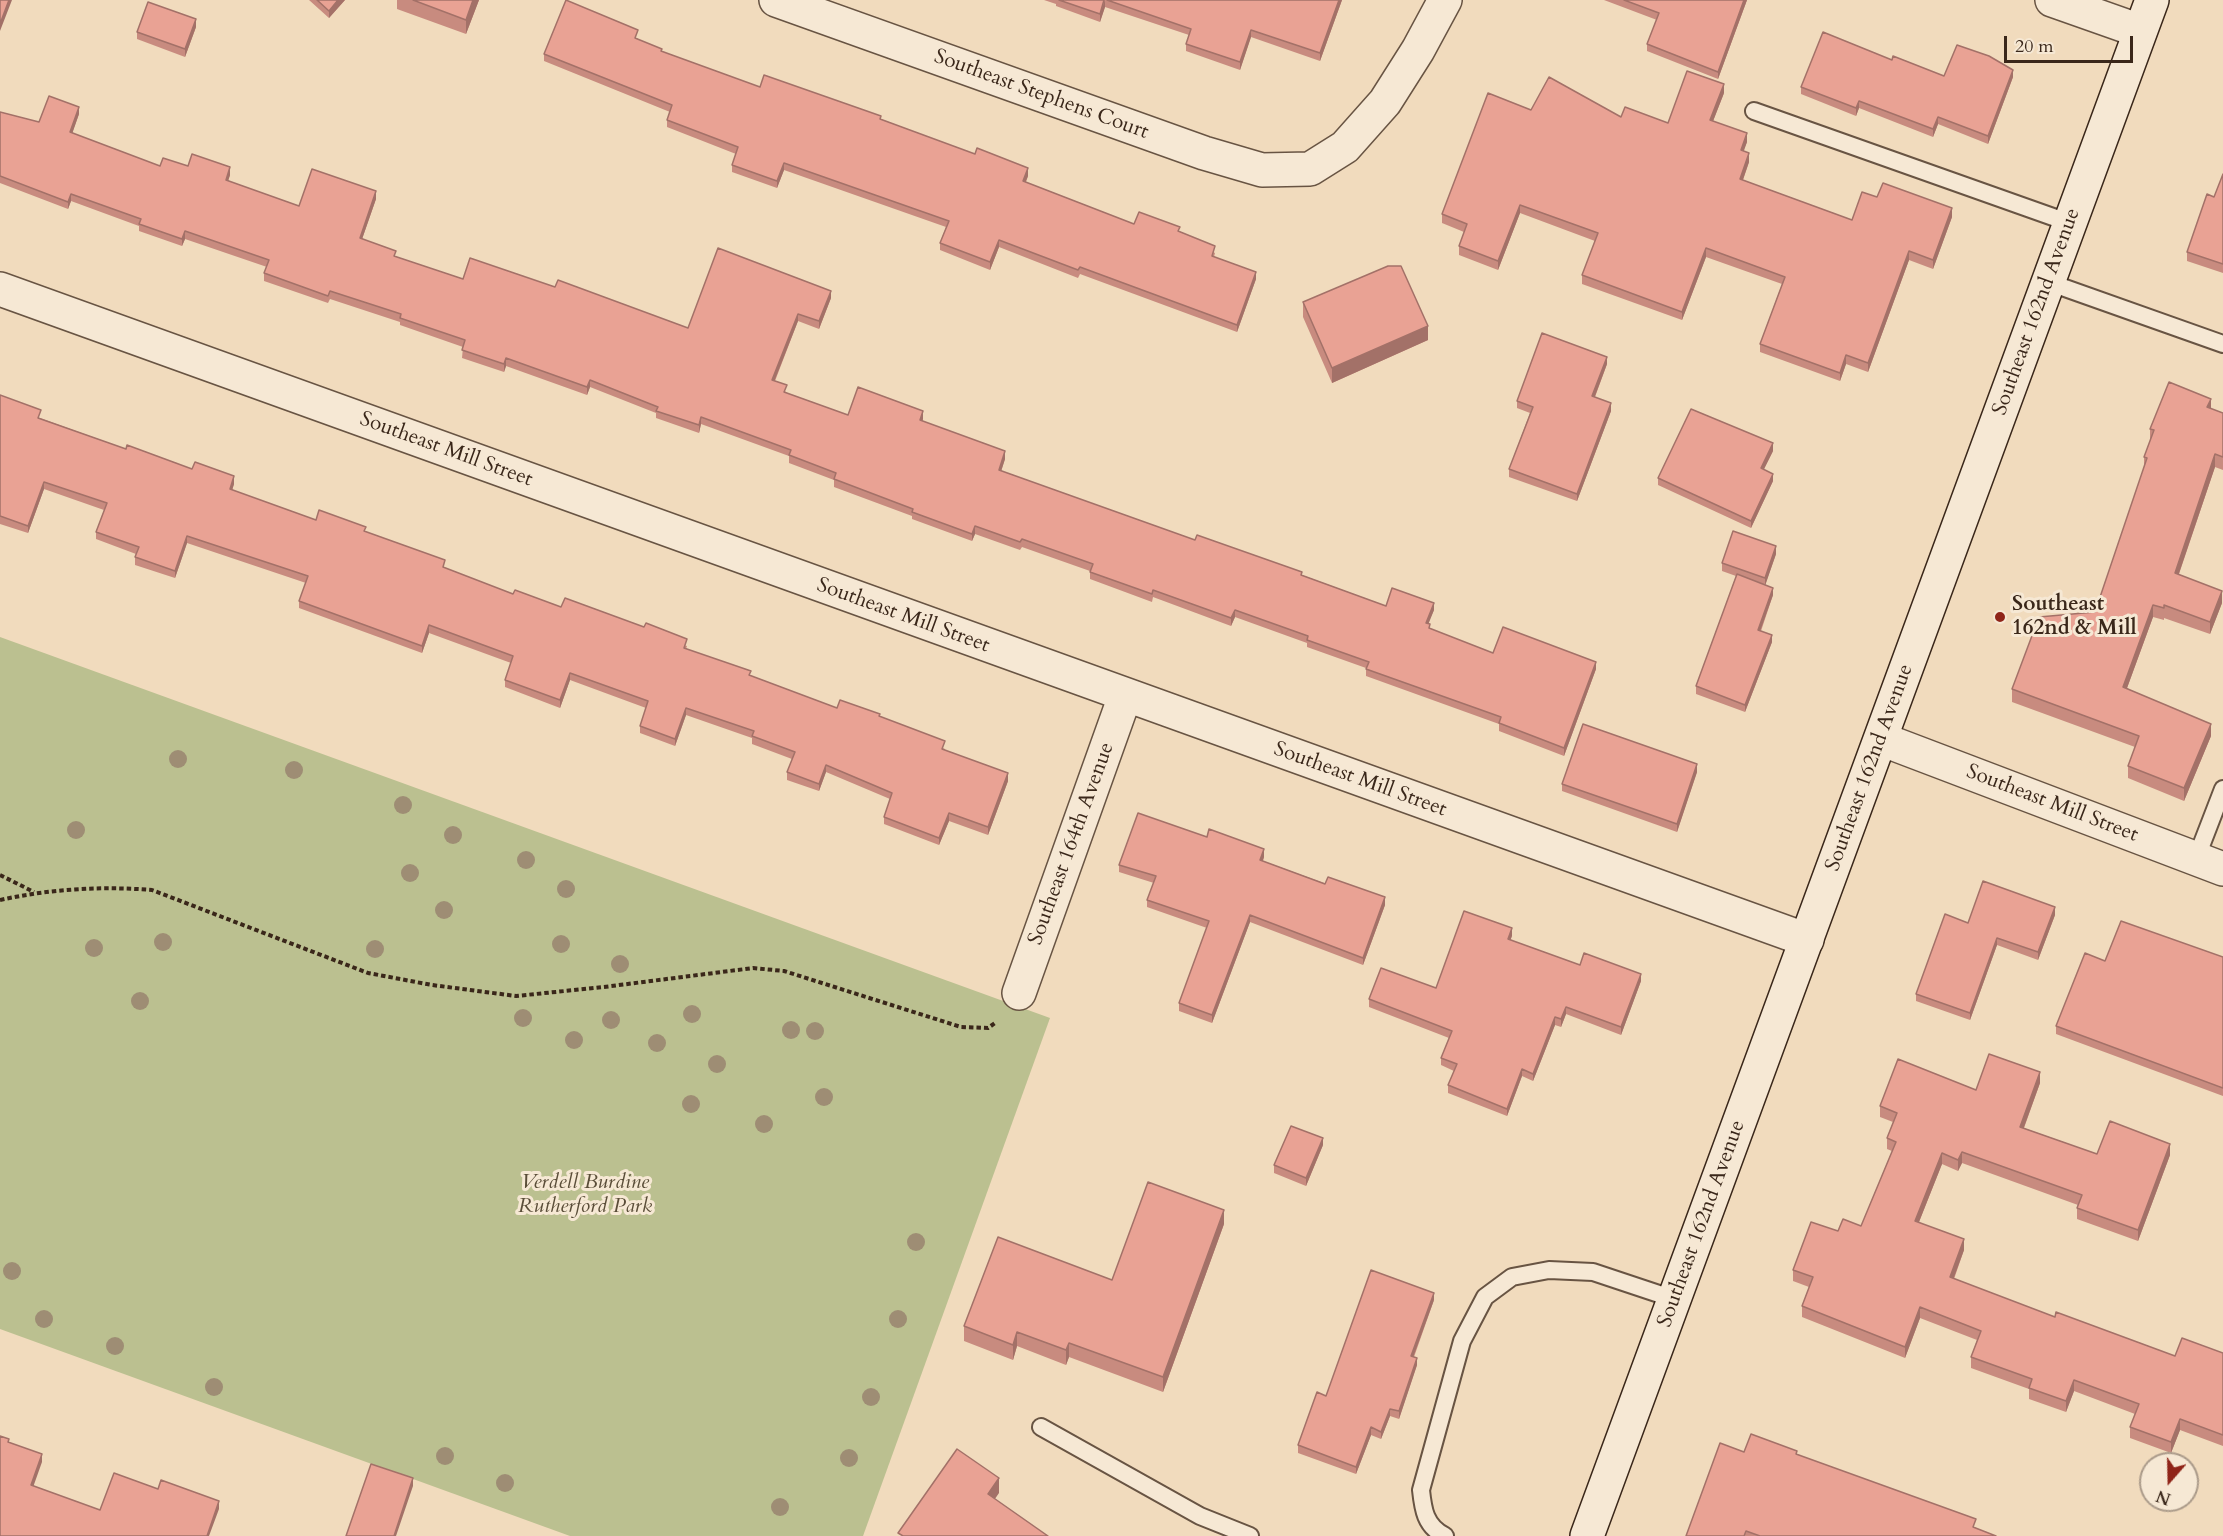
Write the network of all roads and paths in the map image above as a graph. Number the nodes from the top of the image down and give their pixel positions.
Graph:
1 (776, 0) edge
2 (1445, 0) edge
3 (2052, 0) edge
4 (2152, 0) edge
5 (2140, 31) junction
6 (1754, 111) dead end
7 (2070, 223) junction
8 (2048, 282) junction
9 (0, 289) edge
10 (2223, 344) edge
11 (1125, 696) junction
12 (1881, 739) junction
13 (2223, 789) edge
14 (2210, 864) edge
15 (0, 875) edge
16 (34, 892) junction
17 (0, 900) edge
18 (1807, 940) junction
19 (1019, 993) joint
20 (1674, 1299) junction
21 (1041, 1427) dead end
22 (1250, 1536) edge
23 (1444, 1536) edge
24 (1587, 1536) edge

1 - 2 street, Southeast Stephens Court
3 - 5 street
4 - 5 street, Southeast 162nd Avenue
5 - 7 street, Southeast 162nd Avenue
6 - 7 lane
7 - 8 street, Southeast 162nd Avenue
8 - 10 lane
8 - 12 street, Southeast 162nd Avenue
9 - 11 street, Southeast Mill Street
11 - 18 street, Southeast Mill Street
11 - 19 street, Southeast 164th Avenue
12 - 14 street, Southeast Mill Street
12 - 18 street, Southeast 162nd Avenue
13 - 14 lane
15 - 16 path
16 - 17 path
16 - 19 path
18 - 20 street, Southeast 162nd Avenue
20 - 23 lane
20 - 24 street, Southeast 162nd Avenue
21 - 22 lane

